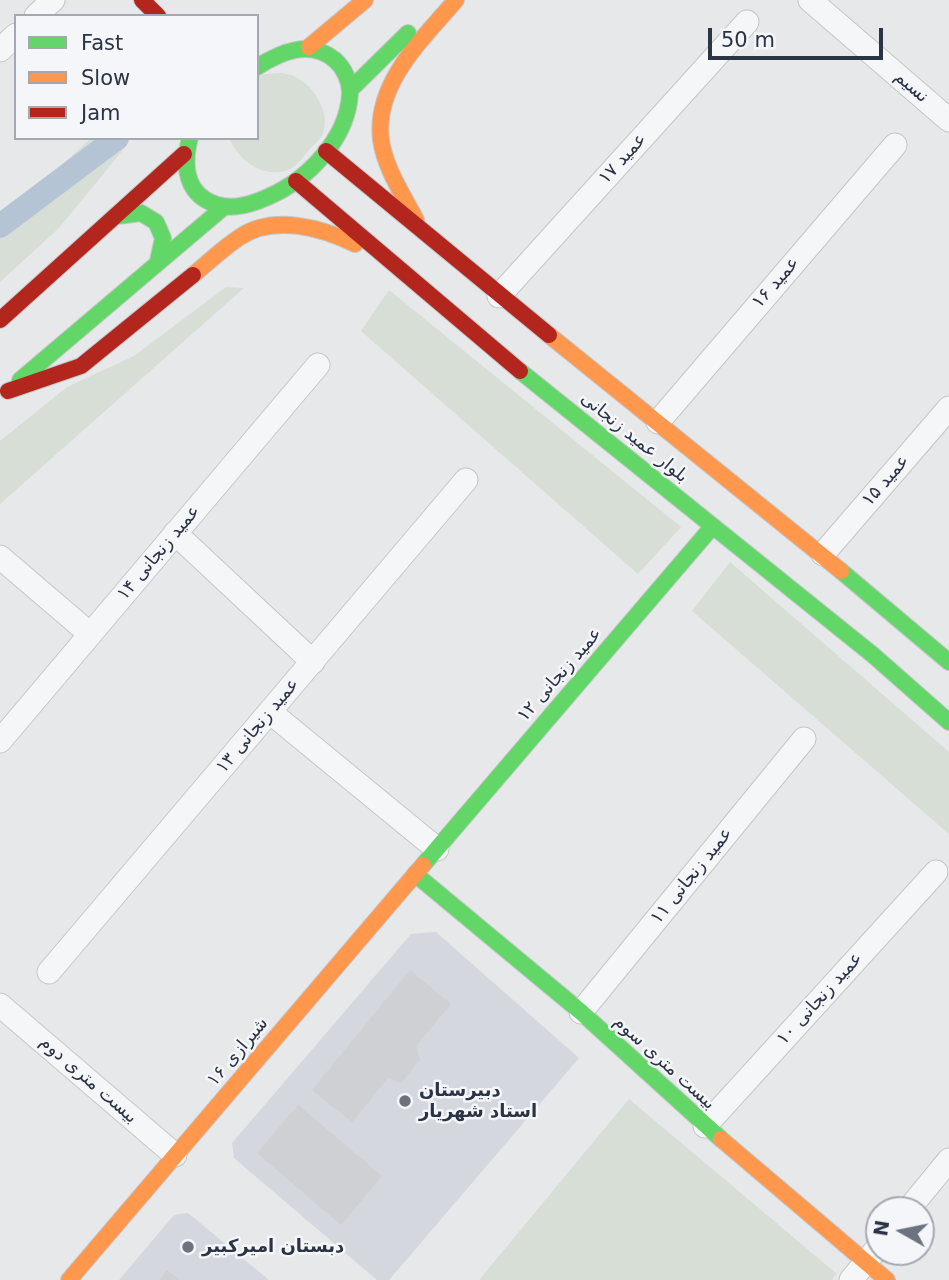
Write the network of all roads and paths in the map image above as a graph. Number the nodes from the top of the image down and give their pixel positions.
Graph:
1 (53, 0) edge
2 (142, 0) edge
3 (367, 0) edge
4 (451, 0) edge
5 (456, 0) edge
6 (810, 0) edge
7 (38, 14) edge
8 (156, 14) edge
9 (747, 22) dead end
10 (364, 23) dead end
11 (14, 37) edge
12 (380, 37) dead end
13 (400, 40) junction
14 (309, 47) junction
15 (0, 50) edge
16 (259, 65) edge
17 (350, 90) junction
18 (949, 120) edge
19 (189, 140) edge
20 (895, 145) dead end
21 (326, 151) junction
22 (184, 154) junction
23 (296, 181) junction
24 (365, 184) junction
25 (224, 207) junction
26 (334, 214) junction
27 (118, 216) junction
28 (422, 231) junction
29 (158, 261) junction
30 (396, 265) junction
31 (499, 296) junction
32 (0, 320) edge
33 (318, 365) dead end
34 (4, 394) edge
35 (949, 408) edge
36 (658, 422) junction
37 (466, 480) dead end
38 (713, 526) junction
39 (175, 533) junction
40 (822, 554) junction
41 (0, 557) edge
42 (90, 634) junction
43 (313, 662) junction
44 (949, 662) edge
45 (270, 712) junction
46 (949, 722) edge
47 (804, 739) dead end
48 (0, 741) edge
49 (437, 849) junction
50 (936, 872) dead end
51 (415, 874) junction
52 (49, 972) dead end
53 (0, 1005) edge
54 (581, 1012) junction
55 (705, 1126) junction
56 (175, 1155) junction
57 (949, 1160) edge
58 (919, 1196) edge
59 (865, 1249) edge
60 (865, 1263) edge
61 (69, 1280) edge
62 (851, 1280) edge

1 - 7 street
2 - 8 main road
3 - 10 main road
3 - 14 main road
4 - 13 main road
5 - 28 main road
6 - 18 street, نسیم
9 - 31 street, عمید ۱۷
11 - 15 street
12 - 13 main road
13 - 17 main road
14 - 16 main road
14 - 17 main road
17 - 21 main road
19 - 22 main road
20 - 36 street, عمید ۱۶
21 - 23 main road
21 - 24 main road, بلوار عمید زنجانی
22 - 25 main road
22 - 27 main road
23 - 25 main road
23 - 26 main road, بلوار عمید زنجانی
24 - 26 main road
24 - 28 main road, بلوار عمید زنجانی
25 - 29 main road
26 - 30 main road, بلوار عمید زنجانی
27 - 29 main road
27 - 32 main road
28 - 31 main road, بلوار عمید زنجانی
29 - 34 main road
30 - 34 main road
30 - 38 main road, بلوار عمید زنجانی
31 - 36 main road, بلوار عمید زنجانی
33 - 39 street, عمید زنجانی ۱۴
35 - 40 street, عمید ۱۵
36 - 40 main road, بلوار عمید زنجانی
37 - 43 street, عمید زنجانی ۱۳
38 - 46 main road, بلوار عمید زنجانی
38 - 49 main road, عمید زنجانی ۱۲
39 - 42 street, عمید زنجانی ۱۴
39 - 43 street
40 - 44 main road, بلوار عمید زنجانی
41 - 42 street
42 - 48 street, عمید زنجانی ۱۴
43 - 45 street, عمید زنجانی ۱۳
45 - 49 street
45 - 52 street, عمید زنجانی ۱۳
47 - 54 street, عمید زنجانی ۱۱
49 - 51 main road, شیرازی ۱۶
50 - 55 street, عمید زنجانی ۱۰
51 - 54 main road, بیست متری سوم
51 - 56 main road, شیرازی ۱۶
53 - 56 street, بیست متری دوم
54 - 55 main road, بیست متری سوم
55 - 59 main road, بیست متری سوم
56 - 61 main road, شیرازی ۱۶
57 - 58 street
60 - 62 street

